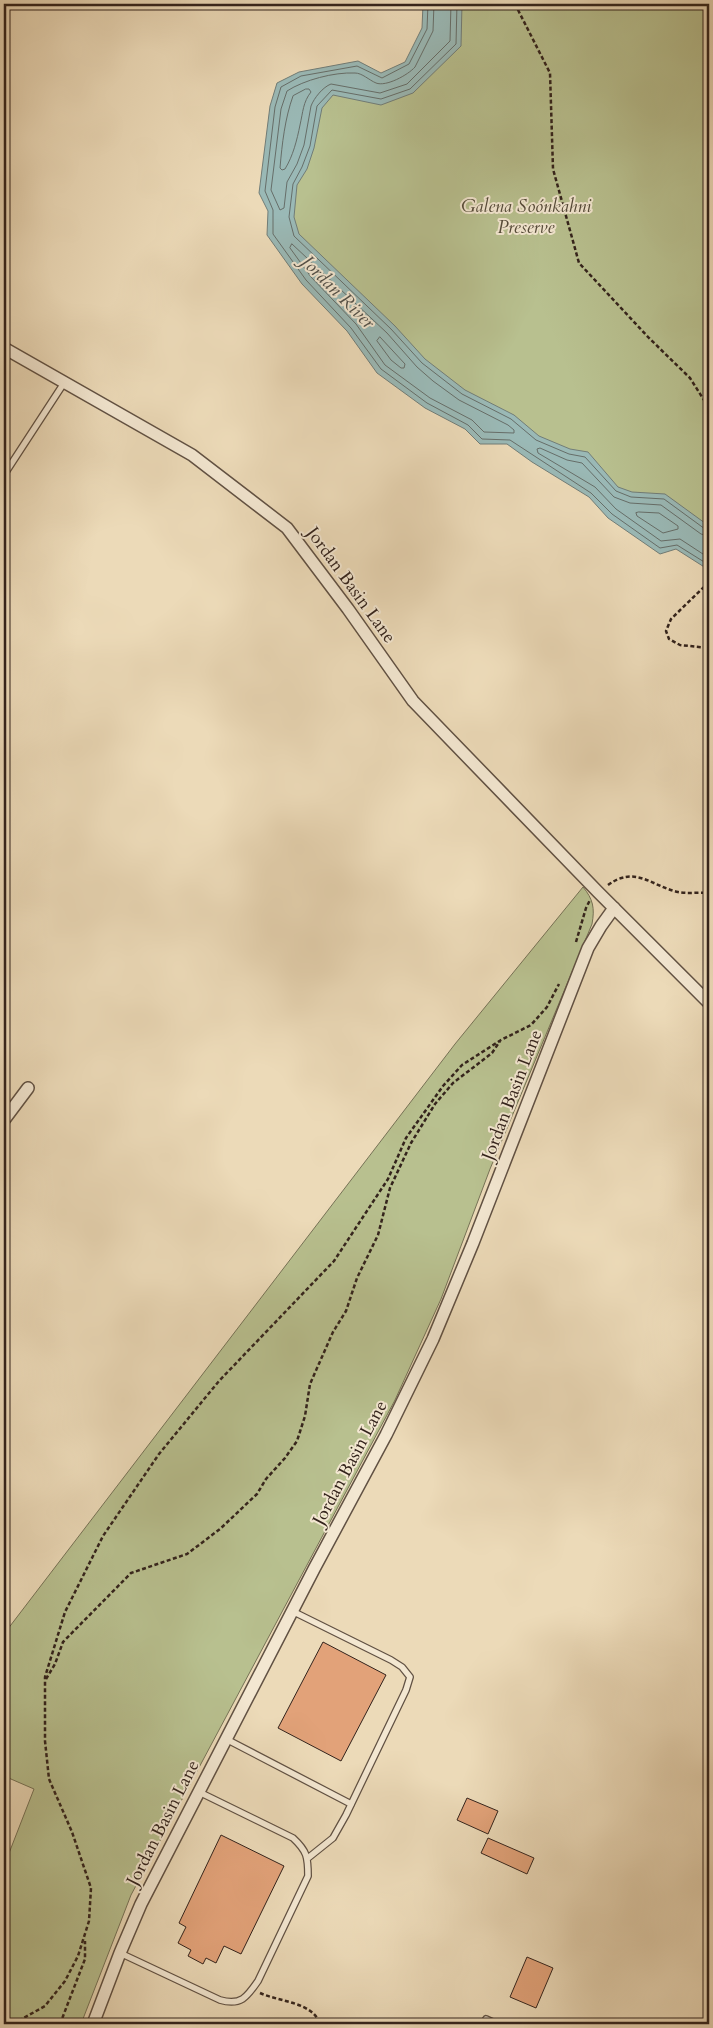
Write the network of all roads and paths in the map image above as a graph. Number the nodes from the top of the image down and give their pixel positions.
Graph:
1 (515, 4) edge
2 (4, 348) edge
3 (64, 383) junction
4 (709, 408) edge
5 (4, 475) edge
6 (709, 582) edge
7 (709, 648) edge
8 (610, 883) dead end
9 (709, 893) edge
10 (586, 908) dead end
11 (614, 908) junction
12 (575, 944) dead end
13 (561, 980) dead end
14 (709, 1003) edge
15 (501, 1040) junction
16 (28, 1088) dead end
17 (4, 1120) edge
18 (292, 1611) junction
19 (45, 1681) junction
20 (226, 1739) junction
21 (199, 1792) junction
22 (351, 1804) junction
23 (308, 1858) junction
24 (84, 1936) junction
25 (120, 1953) junction
26 (253, 1989) junction
27 (486, 2019) dead end
28 (93, 2022) edge
29 (13, 2024) edge
30 (60, 2024) edge
31 (107, 2024) edge
32 (320, 2024) edge
33 (496, 2024) edge

1 - 4 path
2 - 3 street, Jordan Basin Lane
3 - 5 lane
3 - 11 street, Jordan Basin Lane
6 - 7 path
8 - 9 path
10 - 12 path
11 - 14 street, Jordan Basin Lane
11 - 18 street, Jordan Basin Lane
13 - 15 path
15 - 19 path
15 - 19 path
16 - 17 street
18 - 20 street, Jordan Basin Lane
18 - 22 lane
19 - 24 path
20 - 21 street, Jordan Basin Lane
20 - 22 lane
21 - 23 lane
21 - 25 street, Jordan Basin Lane
22 - 23 lane
23 - 26 lane
24 - 29 path
24 - 30 path
25 - 26 lane
25 - 28 street, Jordan Basin Lane
26 - 32 path
27 - 33 lane
28 - 31 lane

